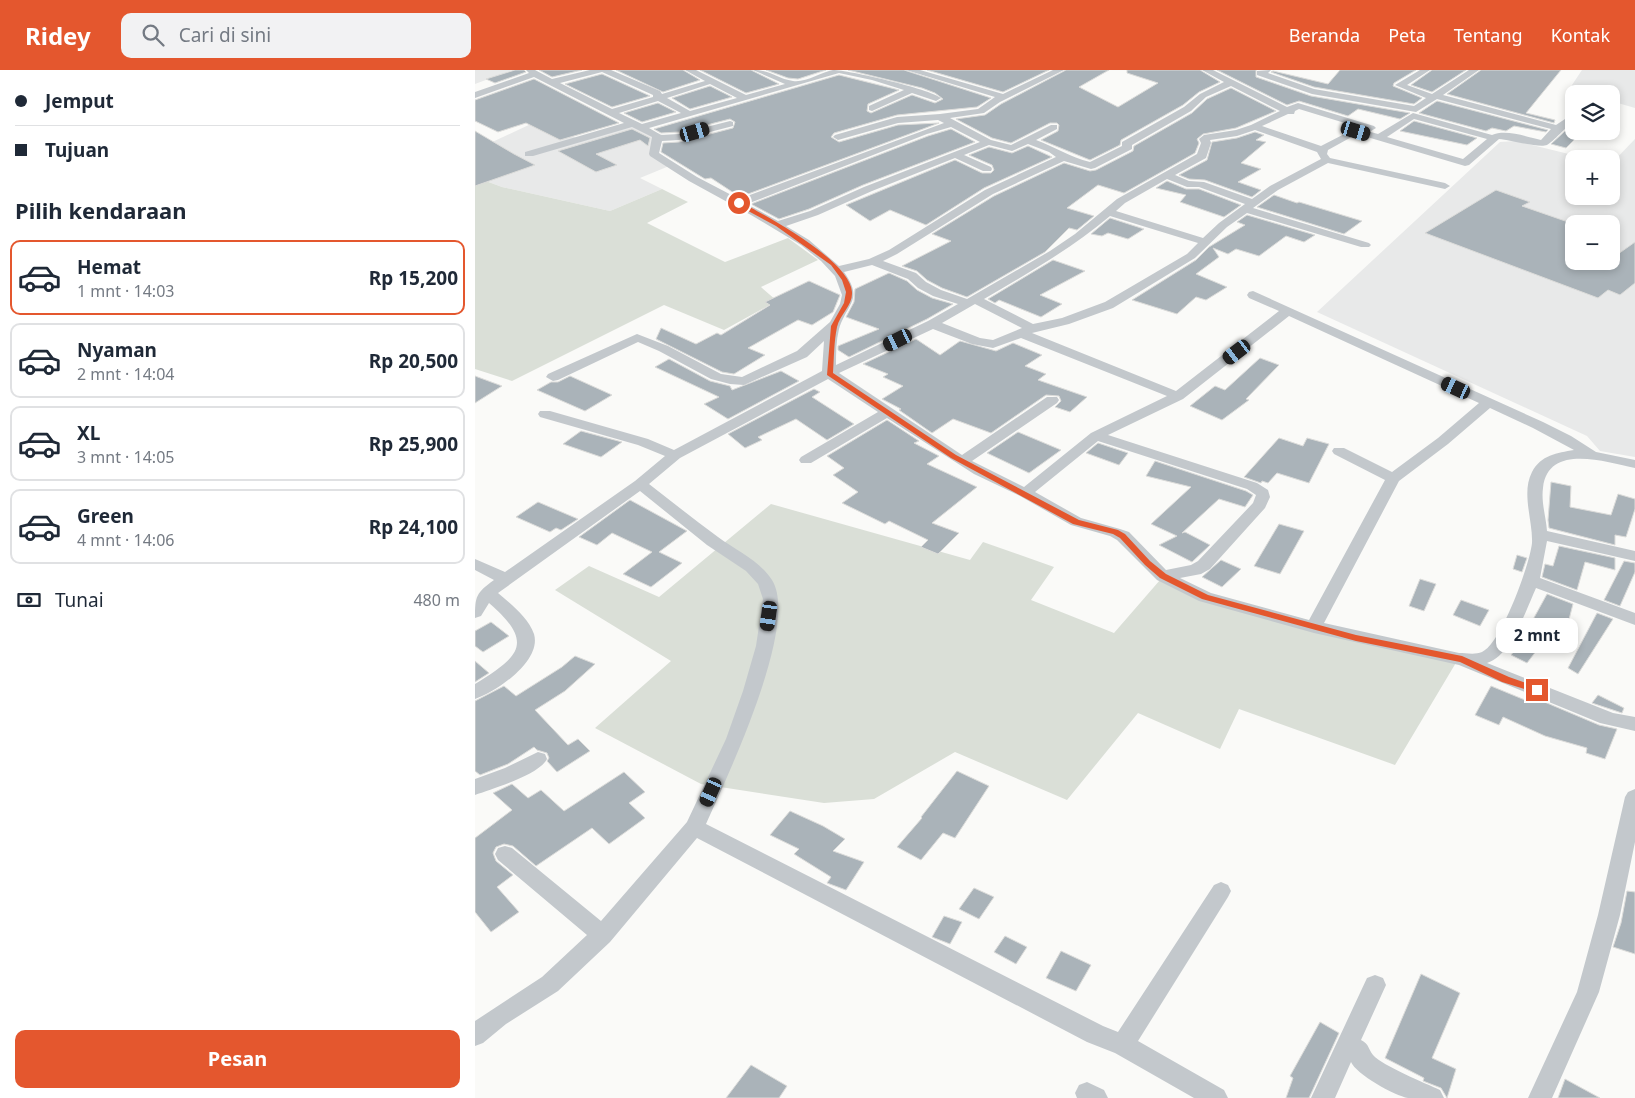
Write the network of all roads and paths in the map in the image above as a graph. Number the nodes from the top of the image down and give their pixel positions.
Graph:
1 (603, 70) edge
2 (689, 70) edge
3 (757, 70) edge
4 (836, 70) edge
5 (910, 70) edge
6 (1060, 70) edge
7 (1206, 70) edge
8 (1267, 70) edge
9 (1426, 70) edge
10 (1475, 70) edge
11 (533, 72) edge
12 (552, 82) junction
13 (1232, 82) junction
14 (705, 84) dead end
15 (794, 85) junction
16 (910, 91) junction
17 (475, 95) edge
18 (658, 97) junction
19 (1004, 97) junction
20 (1433, 97) junction
21 (745, 98) junction
22 (936, 98) dead end
23 (872, 108) dead end
24 (1286, 111) junction
25 (612, 112) junction
26 (689, 114) junction
27 (940, 117) junction
28 (1565, 123) edge
29 (730, 124) dead end
30 (951, 124) junction
31 (638, 125) junction
32 (1054, 127) dead end
33 (1255, 127) junction
34 (1558, 128) junction
35 (1356, 131) junction
36 (1383, 135) junction
37 (838, 137) dead end
38 (657, 138) junction
39 (1493, 138) junction
40 (1027, 140) junction
41 (988, 142) junction
42 (529, 154) dead end
43 (956, 155) junction
44 (1324, 155) junction
45 (1063, 158) junction
46 (987, 170) dead end
47 (1166, 175) junction
48 (1445, 186) dead end
49 (739, 203) junction
50 (1249, 206) junction
51 (1109, 212) junction
52 (778, 225) junction
53 (1205, 242) junction
54 (1365, 245) dead end
55 (873, 261) junction
56 (838, 270) junction
57 (1253, 295) dead end
58 (971, 301) junction
59 (1287, 311) junction
60 (932, 324) junction
61 (834, 326) junction
62 (1026, 330) junction
63 (829, 373) junction
64 (553, 377) dead end
65 (1178, 396) junction
66 (1053, 400) dead end
67 (1489, 402) junction
68 (887, 412) junction
69 (545, 414) dead end
70 (1096, 436) junction
71 (1339, 451) dead end
72 (675, 454) junction
73 (1591, 455) junction
74 (806, 460) dead end
75 (962, 461) junction
76 (1635, 464) edge
77 (1393, 478) junction
78 (640, 484) junction
79 (1025, 493) junction
80 (1539, 534) junction
81 (1635, 556) edge
82 (475, 564) edge
83 (1163, 576) junction
84 (506, 579) junction
85 (1532, 581) junction
86 (487, 592) junction
87 (475, 612) edge
88 (1635, 618) edge
89 (1315, 627) junction
90 (1462, 659) junction
91 (475, 692) edge
92 (1635, 724) edge
93 (538, 759) dead end
94 (475, 787) edge
95 (1635, 796) edge
96 (695, 827) junction
97 (505, 854) dead end
98 (1221, 891) dead end
99 (601, 935) junction
100 (1375, 985) dead end
101 (475, 1035) edge
102 (1347, 1044) junction
103 (1123, 1045) junction
104 (1215, 1098) edge
105 (1323, 1098) edge
106 (1432, 1098) edge
107 (1540, 1098) edge

1 - 12 street
1 - 18 street
2 - 21 street
3 - 15 street
4 - 15 street
4 - 16 street
5 - 19 street
6 - 19 street
7 - 13 street
8 - 20 street
9 - 20 street
10 - 20 street
11 - 12 street
11 - 17 street
12 - 25 street
13 - 24 street
13 - 45 street
14 - 18 street
15 - 21 street
16 - 22 street
16 - 23 street
18 - 25 street
18 - 26 street
19 - 27 street
20 - 34 street
21 - 26 street
24 - 33 street
24 - 35 street
24 - 36 street
25 - 31 street
26 - 31 street
27 - 30 street
27 - 37 street
28 - 34 street
29 - 38 street
30 - 41 street
30 - 49 street
31 - 38 street
31 - 42 street
32 - 40 street
33 - 44 street
33 - 47 street
34 - 39 street
35 - 36 street
35 - 44 street
36 - 39 street
36 - 39 street
38 - 49 street
40 - 41 street
40 - 45 street
41 - 43 street
43 - 46 street
43 - 52 street
44 - 48 street
44 - 50 street
45 - 55 street
47 - 50 street
47 - 51 street
49 - 52 street
50 - 53 street
50 - 54 street
51 - 53 street
51 - 58 street
52 - 56 street
53 - 62 street
55 - 56 street
55 - 58 street
56 - 61 street
57 - 59 street
58 - 60 street
58 - 62 street
59 - 65 street
59 - 67 street
60 - 62 street
60 - 63 street
61 - 63 street
61 - 64 street
62 - 65 street
63 - 68 street
63 - 72 street
65 - 70 street
66 - 75 street
67 - 73 street
67 - 77 street
68 - 74 street
68 - 75 street
69 - 72 street
70 - 79 street
70 - 83 street
71 - 77 street
72 - 78 street
73 - 76 street
73 - 80 street
75 - 79 street
77 - 89 street
78 - 84 street
78 - 96 street
79 - 83 street
80 - 81 street
80 - 85 street
82 - 84 street
83 - 89 street
84 - 86 street
85 - 88 street
85 - 90 street
86 - 87 street
86 - 91 street
89 - 90 street
90 - 92 street
93 - 94 street
95 - 107 street
96 - 99 street
96 - 103 street
97 - 99 street
98 - 103 street
99 - 101 street
100 - 102 street
102 - 105 street
102 - 106 street
103 - 104 street

